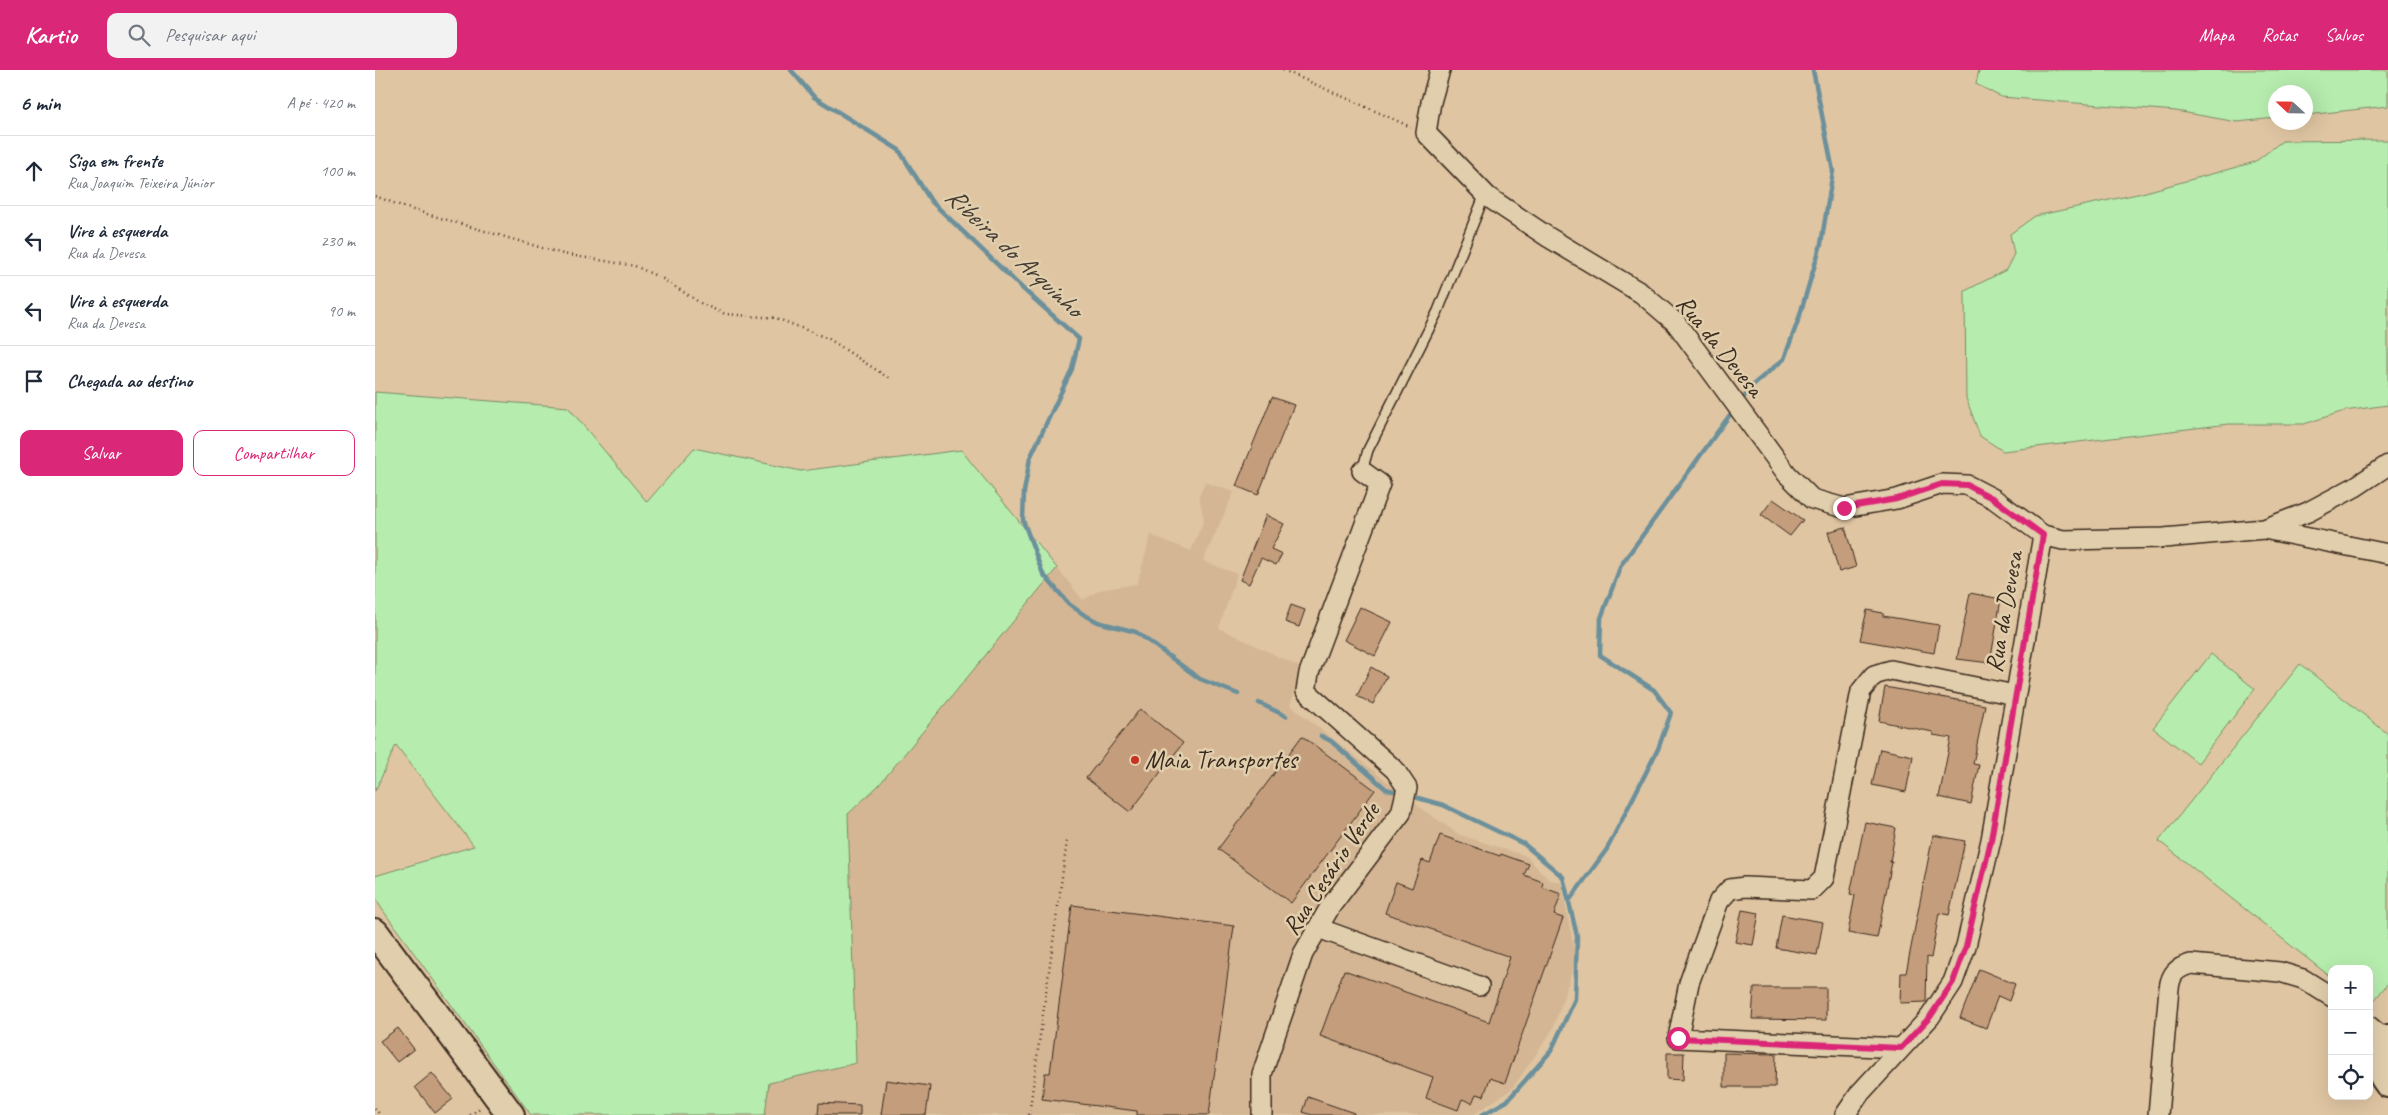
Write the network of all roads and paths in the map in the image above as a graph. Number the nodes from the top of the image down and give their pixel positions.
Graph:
1 (1283, 70) edge
2 (1439, 70) edge
3 (1426, 133) junction
4 (1485, 194) junction
5 (375, 196) edge
6 (889, 379) dead end
7 (2388, 466) edge
8 (1362, 471) joint
9 (2264, 529) junction
10 (2043, 535) junction
11 (2388, 554) edge
12 (2015, 695) junction
13 (1067, 841) dead end
14 (1318, 928) junction
15 (375, 932) edge
16 (1479, 986) dead end
17 (2328, 995) edge
18 (2381, 1034) edge
19 (1901, 1048) junction
20 (2388, 1084) edge
21 (375, 1108) edge
22 (380, 1115) edge
23 (511, 1115) edge
24 (1029, 1115) edge
25 (1262, 1115) edge
26 (1845, 1115) edge
27 (2158, 1115) edge

1 - 3 path
2 - 3 street
3 - 4 street, Rua da Devesa
4 - 8 lane
4 - 10 street, Rua da Devesa
5 - 6 path
7 - 9 street
8 - 14 street, Rua Cesário Verde
9 - 10 street
9 - 11 street
10 - 12 street, Rua da Devesa
12 - 19 street, Rua da Devesa
12 - 19 street
13 - 24 path
14 - 16 street
14 - 25 street, Rua Cesário Verde
15 - 23 street
17 - 27 street
18 - 20 street
19 - 26 street, Rua da Devesa
21 - 22 path

